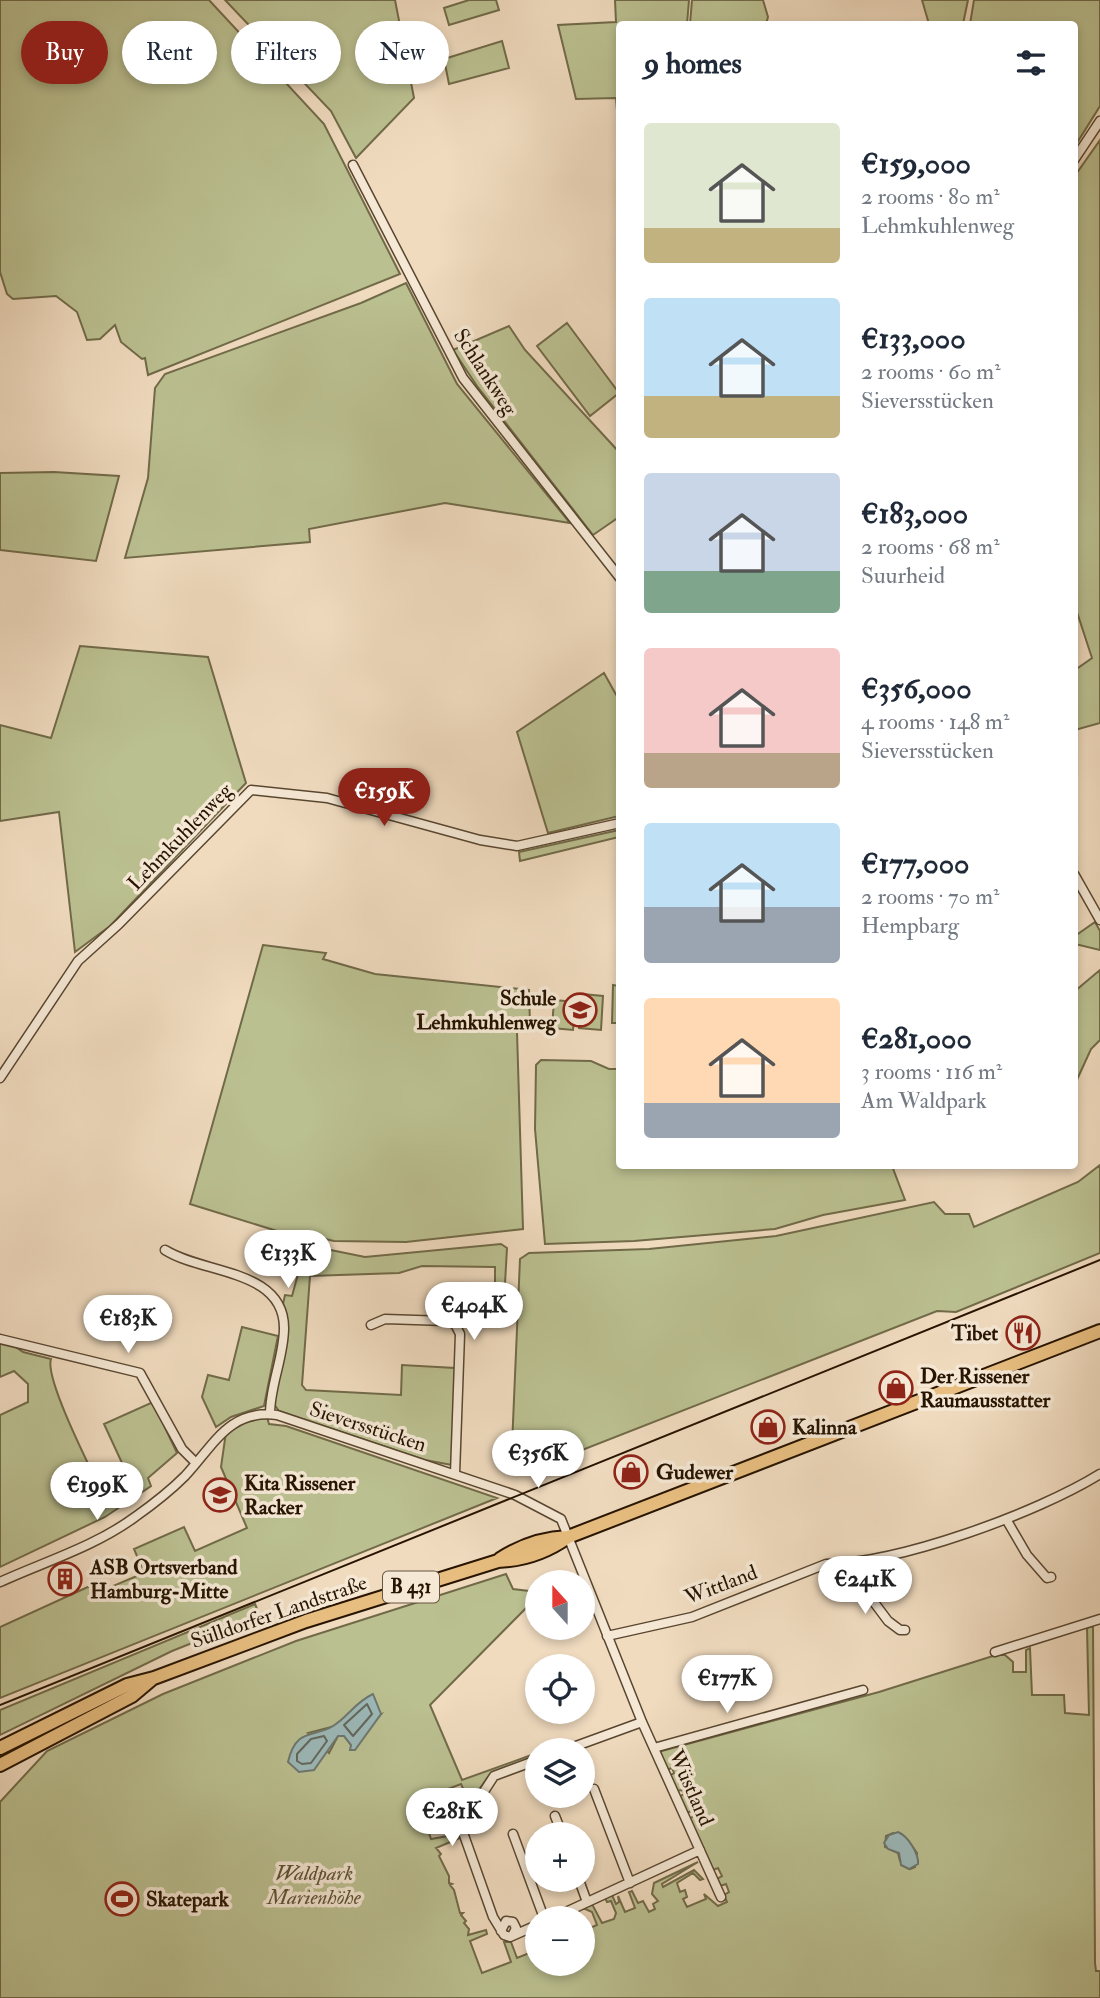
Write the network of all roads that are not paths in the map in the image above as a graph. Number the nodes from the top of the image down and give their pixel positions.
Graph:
1 (1100, 121) edge
2 (1078, 154) edge
3 (353, 165) dead end
4 (616, 574) edge
5 (616, 824) edge
6 (1078, 881) edge
7 (1100, 920) edge
8 (1, 1074) edge
9 (165, 1250) dead end
10 (371, 1325) dead end
11 (1100, 1331) edge
12 (0, 1339) edge
13 (270, 1414) junction
14 (196, 1463) junction
15 (455, 1474) junction
16 (1100, 1474) edge
17 (1006, 1519) junction
18 (568, 1537) junction
19 (846, 1565) junction
20 (1051, 1577) dead end
21 (0, 1582) edge
22 (1100, 1619) edge
23 (905, 1630) dead end
24 (607, 1636) junction
25 (995, 1653) dead end
26 (155, 1678) junction
27 (863, 1690) dead end
28 (642, 1722) junction
29 (595, 1739) edge
30 (0, 1748) edge
31 (654, 1748) junction
32 (525, 1764) edge
33 (0, 1765) edge
34 (595, 1792) edge
35 (555, 1816) dead end
36 (557, 1822) edge
37 (513, 1834) dead end
38 (700, 1850) junction
39 (630, 1882) junction
40 (583, 1892) edge
41 (721, 1897) dead end
42 (587, 1902) junction
43 (540, 1906) edge
44 (578, 1906) edge
45 (516, 1925) junction
46 (525, 1926) edge
47 (502, 1927) junction
48 (525, 1931) edge
49 (512, 1936) junction

1 - 2 street
3 - 4 street, Schlankweg
5 - 8 street, Lehmkuhlenweg
6 - 7 street
9 - 13 street
10 - 15 street, Sieversstücken
11 - 18 main road, Sülldorfer Landstraße / B 431
12 - 14 street
13 - 14 street, Sieversstücken
13 - 15 street, Sieversstücken
14 - 21 street, Sieversstücken
15 - 18 street, Sieversstücken
16 - 17 street, Wittland
17 - 19 street, Wittland
17 - 20 street
18 - 24 street, Wüstland
18 - 26 main road, Sülldorfer Landstraße / B 431
19 - 23 street
19 - 24 street, Wittland
22 - 25 street
24 - 28 street, Wüstland
26 - 30 main road, Sülldorfer Landstraße / B 431
26 - 33 main road, Sülldorfer Landstraße / B 431
27 - 31 street
28 - 29 street
28 - 31 street, Wüstland
31 - 38 street, Wüstland
32 - 47 street
34 - 39 street
35 - 36 street
37 - 43 street
38 - 39 street
38 - 41 street, Wüstland
39 - 42 street
40 - 42 street
42 - 44 street
45 - 46 street
45 - 47 street
45 - 49 street
47 - 49 street
48 - 49 street

